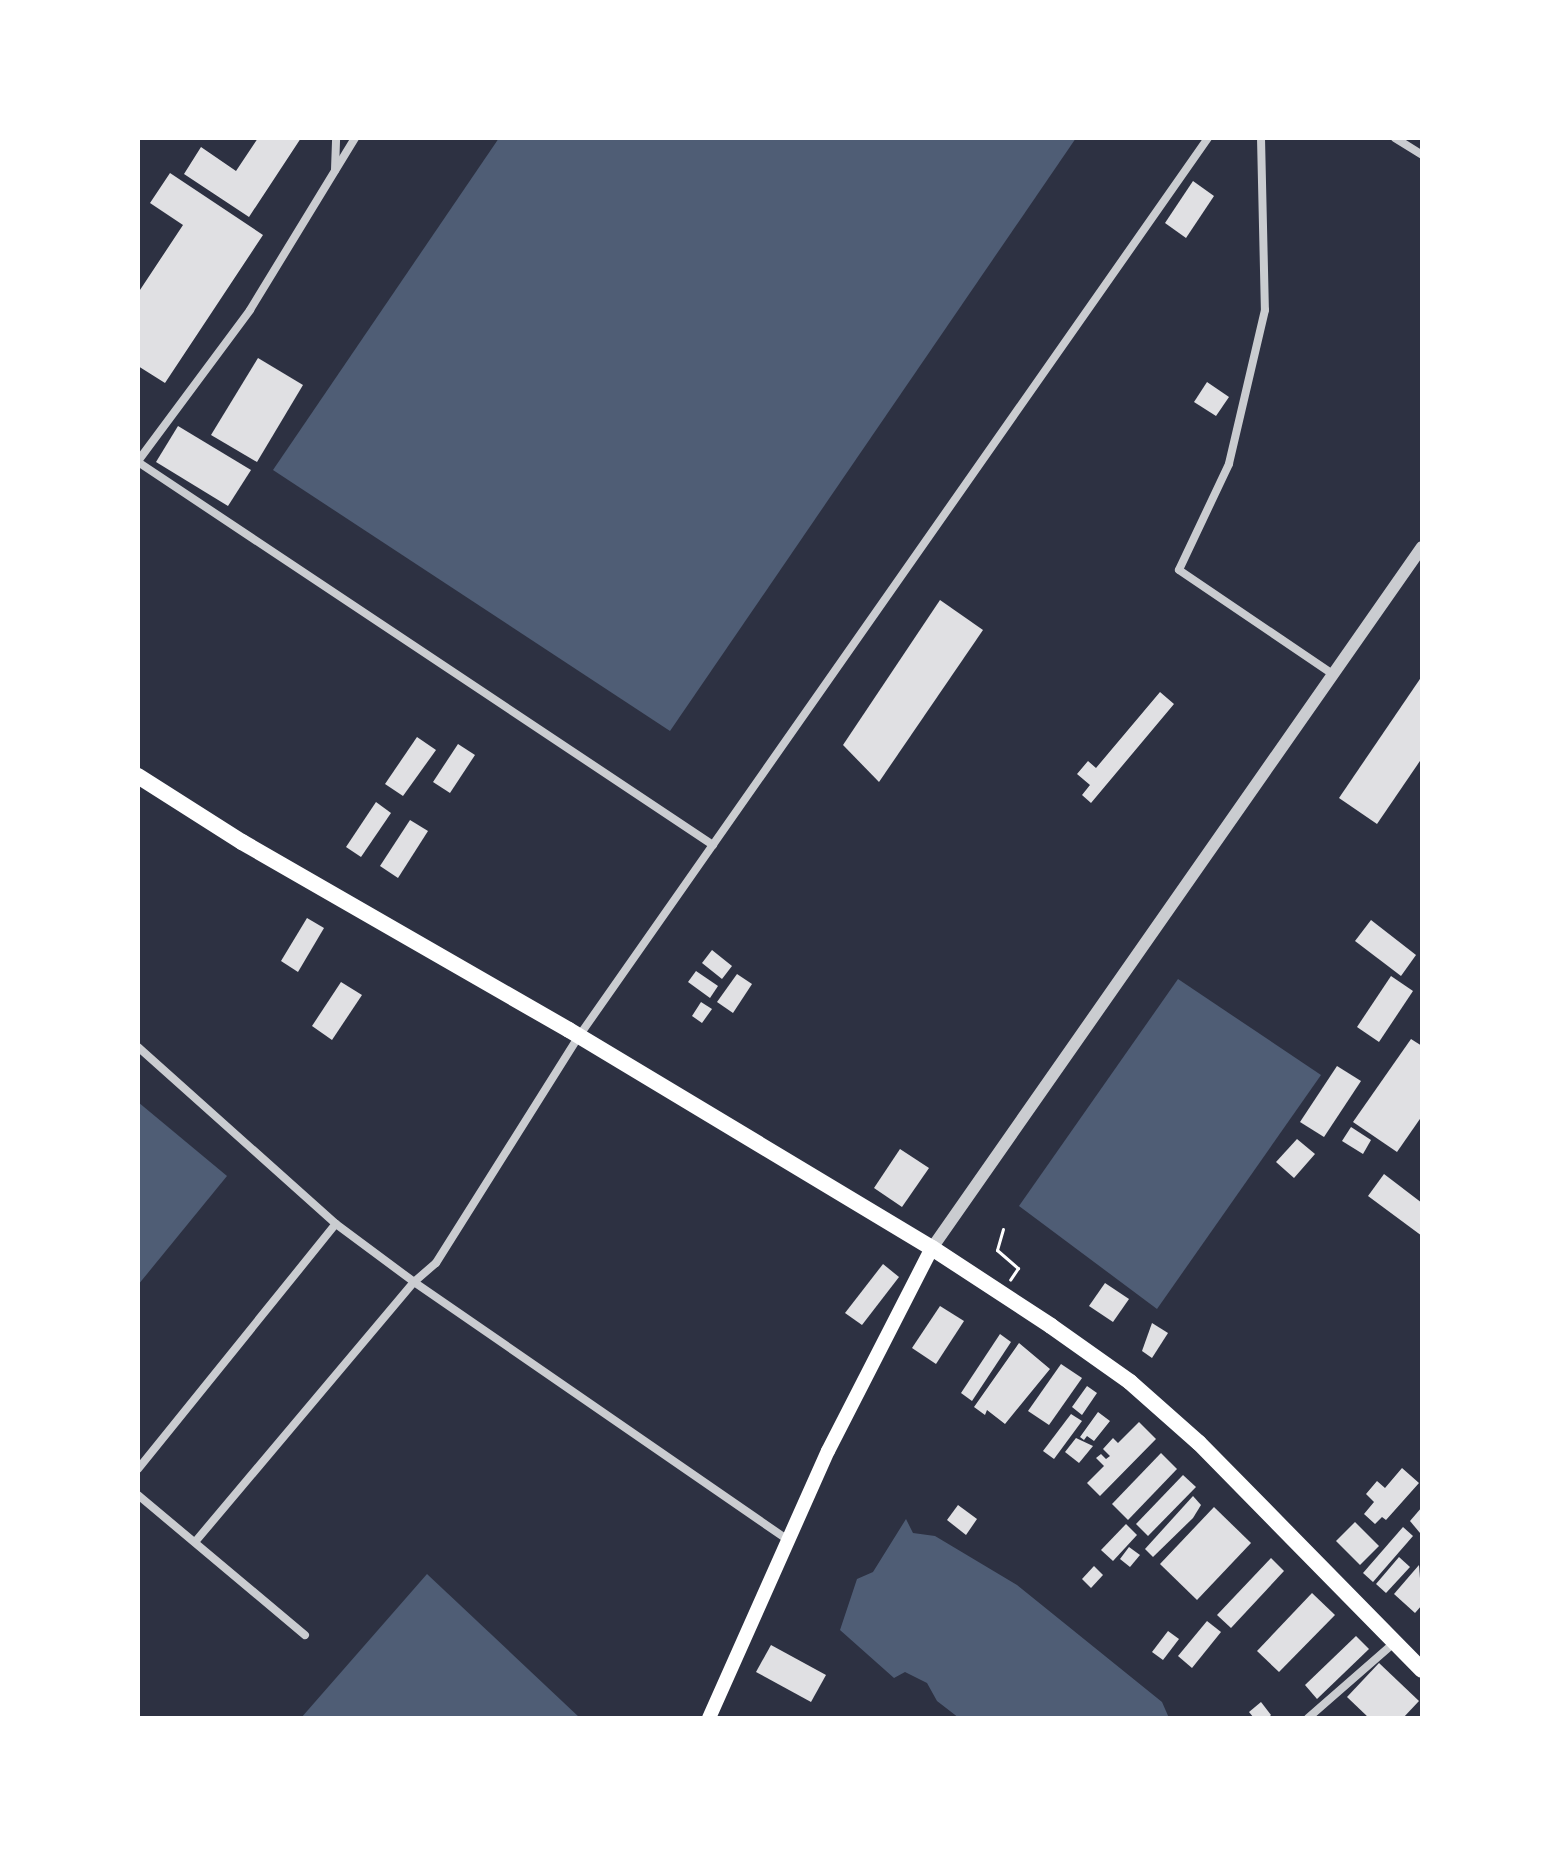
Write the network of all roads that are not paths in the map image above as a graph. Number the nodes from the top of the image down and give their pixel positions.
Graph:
1 (336, 138) edge
2 (355, 138) edge
3 (1208, 138) edge
4 (1261, 138) edge
5 (1395, 138) edge
6 (1422, 155) edge
7 (335, 170) junction
8 (138, 462) edge
9 (1422, 547) edge
10 (1334, 675) junction
11 (138, 776) edge
12 (713, 845) junction
13 (579, 1036) junction
14 (138, 1047) edge
15 (336, 1224) junction
16 (932, 1248) junction
17 (414, 1282) junction
18 (138, 1469) edge
19 (138, 1495) edge
20 (788, 1540) junction
21 (194, 1542) junction
22 (305, 1635) dead end
23 (1394, 1643) junction
24 (1422, 1670) edge
25 (709, 1718) edge
26 (1308, 1718) edge

1 - 7 street
2 - 7 street
3 - 12 street
4 - 10 street
5 - 6 street
7 - 8 street
8 - 12 street
9 - 10 street
10 - 16 street
11 - 13 highway
12 - 13 street
13 - 16 highway
13 - 17 street
14 - 15 street
15 - 17 street
15 - 18 street
16 - 20 main road
16 - 23 highway
17 - 20 street
17 - 21 street
19 - 21 street
20 - 25 main road
21 - 22 street
23 - 24 highway
23 - 26 street

